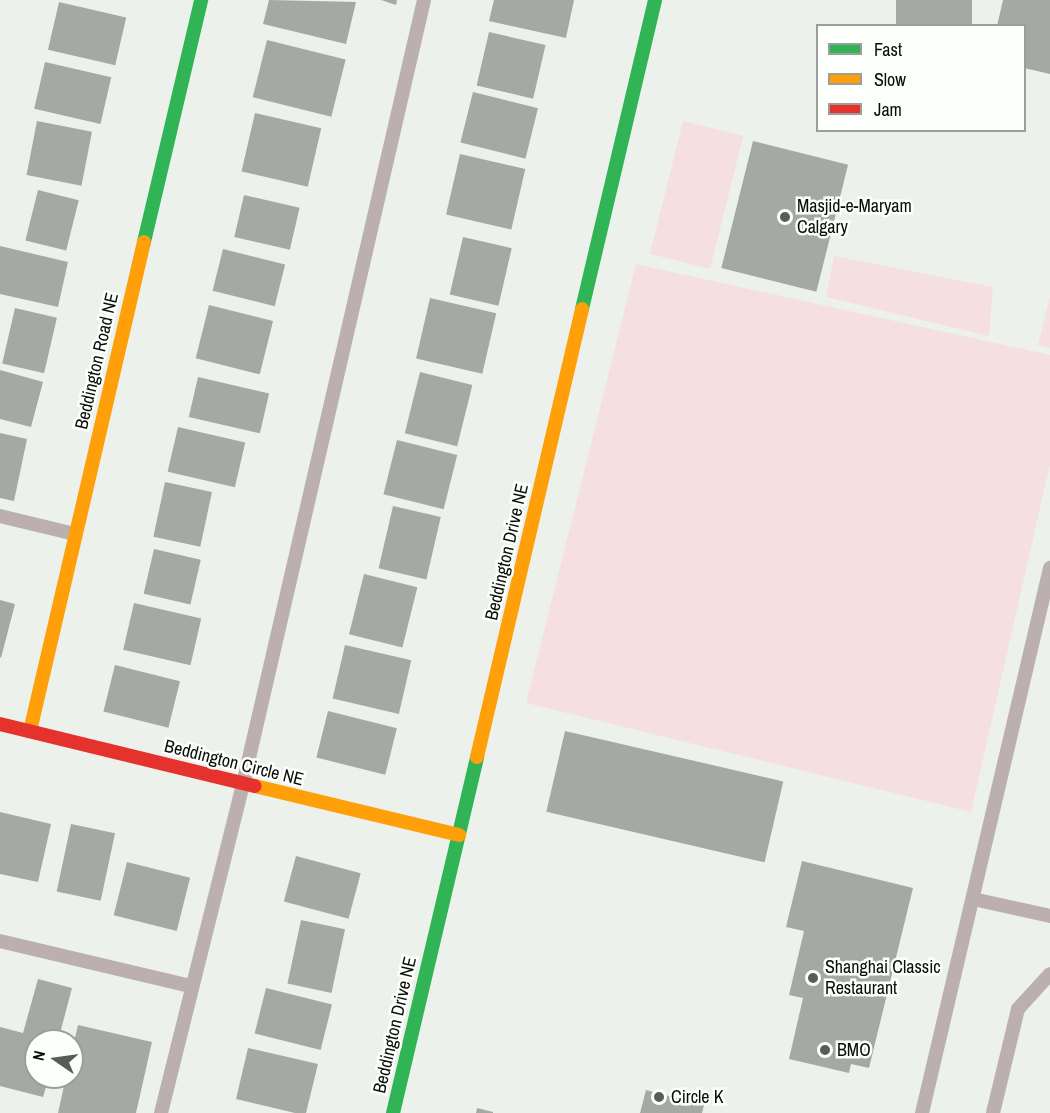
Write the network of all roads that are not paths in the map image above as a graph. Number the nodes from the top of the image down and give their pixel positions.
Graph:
1 (201, 0) edge
2 (424, 0) edge
3 (655, 0) edge
4 (0, 516) edge
5 (75, 534) junction
6 (1050, 568) edge
7 (0, 724) edge
8 (30, 731) junction
9 (243, 784) junction
10 (459, 835) junction
11 (973, 899) junction
12 (1050, 916) edge
13 (0, 941) edge
14 (1050, 974) edge
15 (191, 986) junction
16 (161, 1113) edge
17 (393, 1113) edge
18 (922, 1113) edge
19 (993, 1113) edge

1 - 5 street, Beddington Road NE
2 - 9 lane
3 - 10 street, Beddington Drive NE
4 - 5 lane
5 - 8 street, Beddington Road NE
6 - 11 lane
7 - 8 street, Beddington Circle NE
8 - 9 street, Beddington Circle NE
9 - 10 street, Beddington Circle NE
9 - 15 lane
10 - 17 street, Beddington Drive NE
11 - 12 lane
11 - 18 lane
13 - 15 lane
14 - 19 lane
15 - 16 lane

